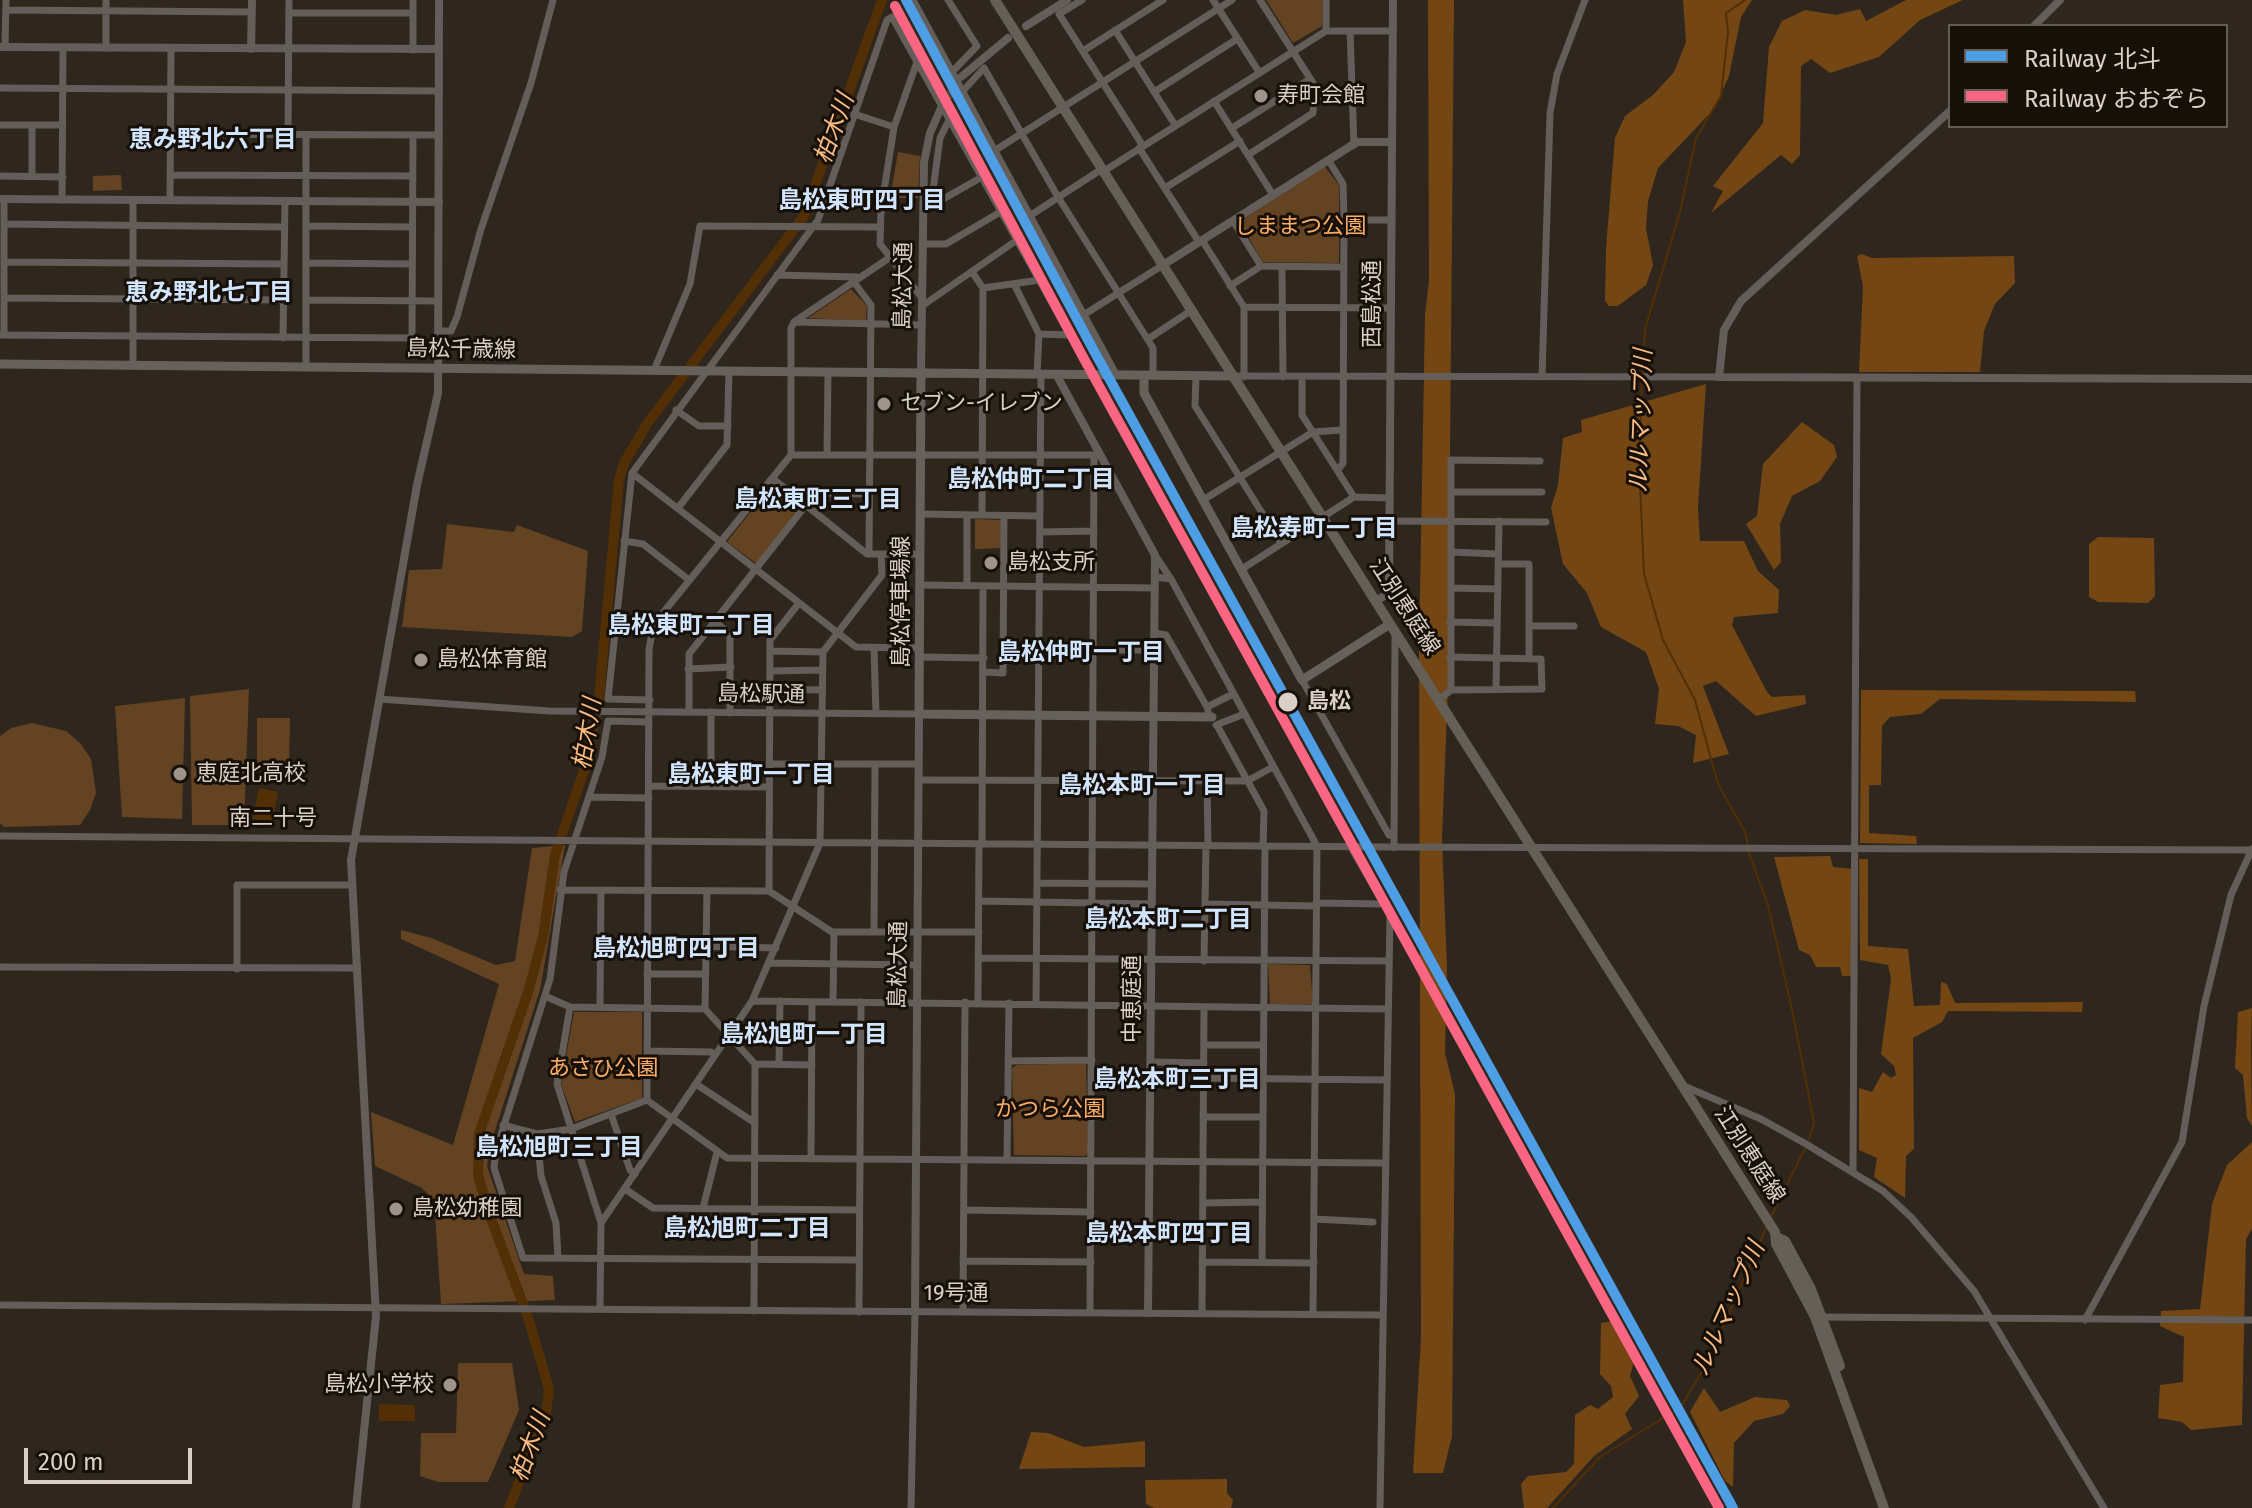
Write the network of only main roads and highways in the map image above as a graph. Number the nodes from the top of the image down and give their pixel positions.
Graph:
1 (995, 0) edge
2 (0, 364) edge
3 (921, 372) junction
4 (1148, 375) junction
5 (1238, 376) junction
6 (1392, 628) junction
7 (1212, 717) road end
8 (1820, 1317) junction
9 (1884, 1508) edge
10 (1891, 1508) edge

1 - 5 main road, 江別恵庭線
2 - 3 main road, 島松千歳線
3 - 4 main road
3 - 7 main road, 島松停車場線
4 - 5 main road
4 - 6 main road
5 - 6 main road, 江別恵庭線
6 - 8 main road, 江別恵庭線
8 - 9 main road, 江別恵庭線
8 - 10 main road, 江別恵庭線

